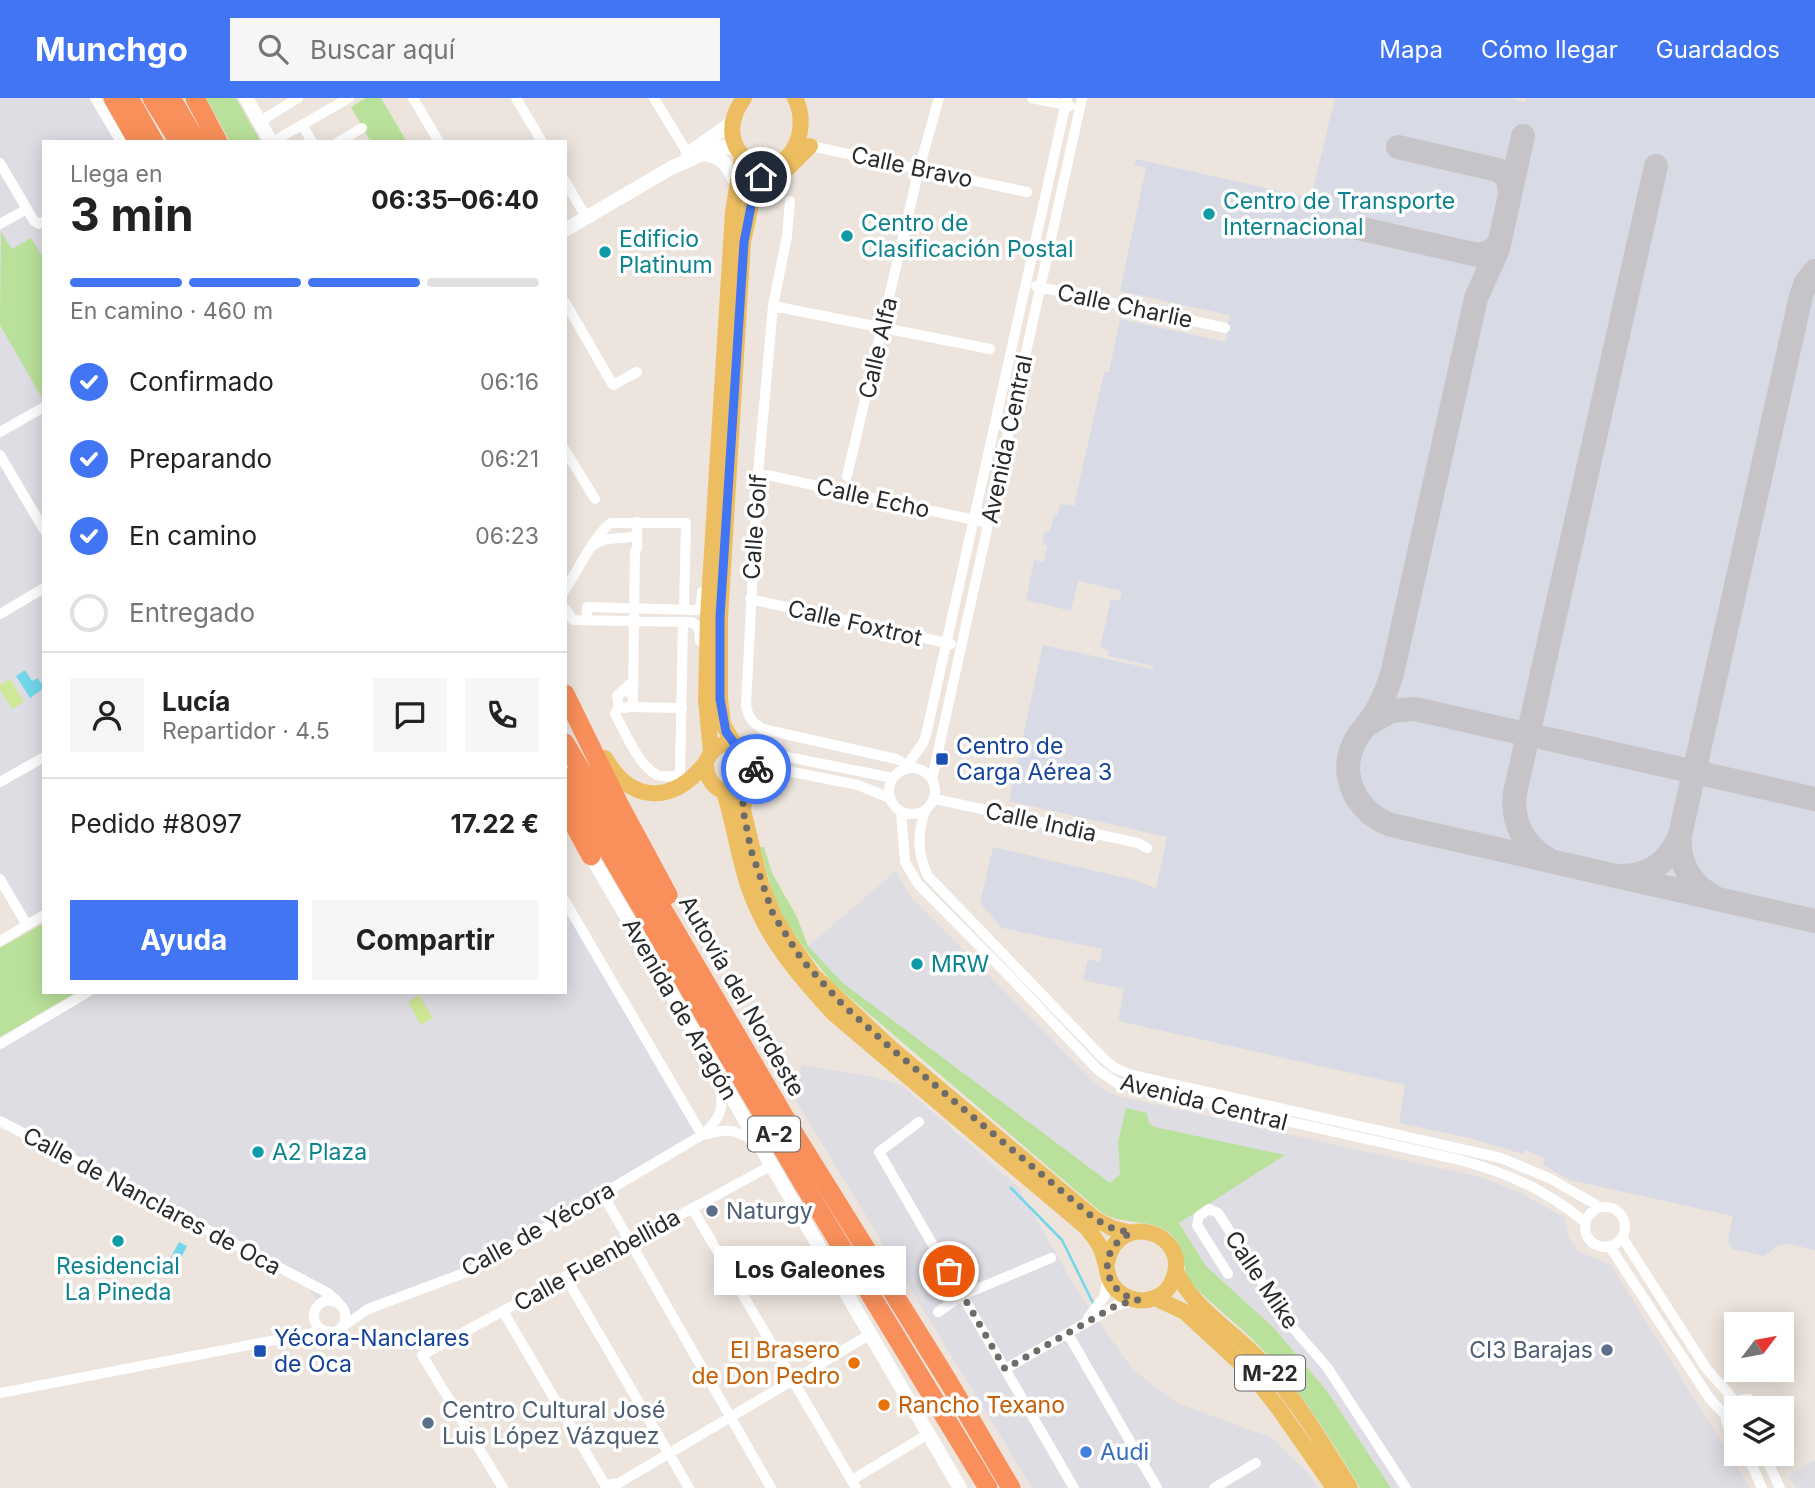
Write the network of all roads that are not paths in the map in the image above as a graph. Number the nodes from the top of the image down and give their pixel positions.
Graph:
1 (95, 98) edge
2 (113, 98) edge
3 (152, 98) edge
4 (171, 98) edge
5 (195, 98) edge
6 (246, 98) edge
7 (298, 98) edge
8 (347, 98) edge
9 (413, 98) edge
10 (516, 98) edge
11 (654, 98) edge
12 (744, 98) edge
13 (795, 98) edge
14 (939, 98) edge
15 (1032, 98) edge
16 (1066, 102) edge
17 (1081, 104) edge
18 (133, 105) edge
19 (259, 122) junction
20 (733, 122) junction
21 (303, 126) junction
22 (362, 128) dead end
23 (120, 140) edge
24 (137, 140) edge
25 (154, 140) edge
26 (178, 140) edge
27 (196, 140) edge
28 (217, 140) edge
29 (271, 140) edge
30 (276, 140) edge
31 (311, 140) edge
32 (343, 140) edge
33 (438, 140) edge
34 (541, 140) edge
35 (804, 144) junction
36 (739, 152) junction
37 (688, 154) junction
38 (703, 154) junction
39 (0, 163) edge
40 (769, 166) junction
41 (671, 168) junction
42 (919, 169) junction
43 (567, 184) edge
44 (738, 187) junction
45 (1027, 192) dead end
46 (790, 201) dead end
47 (27, 209) junction
48 (586, 217) junction
49 (42, 221) edge
50 (0, 224) edge
51 (567, 229) edge
52 (744, 242) junction
53 (1026, 284) junction
54 (1040, 287) junction
55 (567, 306) edge
56 (773, 306) junction
57 (882, 327) junction
58 (1225, 328) dead end
59 (990, 349) dead end
60 (637, 372) dead end
61 (721, 391) junction
62 (42, 408) edge
63 (0, 432) edge
64 (567, 453) edge
65 (0, 455) edge
66 (758, 473) junction
67 (848, 476) dead end
68 (595, 499) dead end
69 (973, 520) junction
70 (637, 522) junction
71 (988, 523) junction
72 (42, 527) edge
73 (632, 537) junction
74 (593, 546) junction
75 (567, 587) edge
76 (42, 589) edge
77 (750, 599) junction
78 (634, 608) junction
79 (684, 610) junction
80 (567, 612) edge
81 (0, 614) edge
82 (587, 620) junction
83 (634, 622) junction
84 (683, 622) junction
85 (946, 643) junction
86 (961, 646) junction
87 (633, 681) junction
88 (623, 691) junction
89 (567, 695) edge
90 (567, 696) edge
91 (706, 701) junction
92 (627, 703) junction
93 (682, 708) junction
94 (567, 746) edge
95 (741, 746) junction
96 (878, 756) junction
97 (42, 758) edge
98 (708, 758) junction
99 (903, 771) junction
100 (756, 772) junction
101 (932, 779) junction
102 (567, 780) edge
103 (0, 782) edge
104 (588, 782) junction
105 (745, 789) junction
106 (724, 792) junction
107 (890, 798) junction
108 (935, 799) junction
109 (925, 811) junction
110 (567, 812) edge
111 (901, 812) junction
112 (567, 817) edge
113 (1147, 848) dead end
114 (591, 856) junction
115 (0, 878) edge
116 (567, 904) edge
117 (42, 916) edge
118 (27, 925) junction
119 (0, 941) edge
120 (85, 994) edge
121 (0, 1044) edge
122 (720, 1077) junction
123 (0, 1121) edge
124 (919, 1122) dead end
125 (802, 1133) junction
126 (702, 1135) junction
127 (760, 1145) junction
128 (772, 1165) junction
129 (602, 1193) junction
130 (1600, 1207) junction
131 (692, 1208) junction
132 (1585, 1222) junction
133 (1131, 1233) junction
134 (1622, 1237) junction
135 (630, 1241) junction
136 (1610, 1247) junction
137 (1051, 1258) dead end
138 (1108, 1270) junction
139 (1176, 1271) junction
140 (1228, 1274) dead end
141 (565, 1276) junction
142 (304, 1281) junction
143 (963, 1295) junction
144 (1155, 1298) junction
145 (1138, 1300) junction
146 (319, 1303) junction
147 (340, 1304) junction
148 (368, 1309) junction
149 (503, 1311) junction
150 (938, 1312) dead end
151 (313, 1316) junction
152 (1084, 1323) junction
153 (344, 1324) junction
154 (324, 1331) junction
155 (1068, 1334) junction
156 (869, 1335) junction
157 (291, 1337) junction
158 (1005, 1369) junction
159 (793, 1379) junction
160 (948, 1381) junction
161 (0, 1392) edge
162 (1730, 1396) edge
163 (1724, 1414) edge
164 (730, 1417) junction
165 (928, 1434) junction
166 (668, 1454) junction
167 (1256, 1463) dead end
168 (1752, 1466) edge
169 (1769, 1466) edge
170 (854, 1484) edge
171 (602, 1486) edge
172 (620, 1486) edge
173 (503, 1488) edge
174 (689, 1488) edge
175 (771, 1488) edge
176 (960, 1488) edge
177 (988, 1488) edge
178 (1011, 1488) edge
179 (1074, 1488) edge
180 (1157, 1488) edge
181 (1214, 1488) edge
182 (1334, 1488) edge
183 (1350, 1488) edge
184 (1406, 1488) edge
185 (1762, 1488) edge
186 (1780, 1488) edge

1 - 23 street
2 - 24 highway
3 - 26 highway
4 - 27 highway
5 - 28 highway
6 - 19 street
7 - 19 street
8 - 21 street
9 - 33 street
10 - 34 street
11 - 37 street
12 - 20 main road
13 - 35 main road
14 - 42 street, Calle Alfa
15 - 16 street
16 - 17 street
16 - 53 street, Avenida Central
17 - 54 street, Avenida Central
18 - 25 highway
19 - 29 street
20 - 36 main road
20 - 37 street
21 - 30 street
21 - 31 street
22 - 32 street
35 - 40 main road
35 - 42 street, Calle Bravo
35 - 52 main road
36 - 38 street
36 - 40 main road
36 - 44 main road
37 - 41 street
38 - 41 street
38 - 44 street
39 - 47 street
40 - 52 main road
41 - 48 street
42 - 45 street, Calle Bravo
42 - 57 street, Calle Alfa
43 - 48 street
44 - 61 main road
46 - 56 street, Calle Golf
47 - 49 street
47 - 50 street
48 - 51 street
52 - 95 main road
53 - 54 street, Calle Charlie
53 - 69 street, Avenida Central
54 - 58 street, Calle Charlie
54 - 71 street, Avenida Central
55 - 60 street
56 - 57 street
56 - 66 street, Calle Golf
57 - 59 street
57 - 67 street, Calle Alfa
61 - 79 street
61 - 91 main road
62 - 63 street
64 - 68 street
65 - 72 street
66 - 69 street, Calle Echo
66 - 77 street, Calle Golf
69 - 71 street, Calle Echo
69 - 85 street, Avenida Central
70 - 73 street
70 - 74 street
70 - 79 street
71 - 86 street, Avenida Central
73 - 74 street
73 - 78 street
74 - 75 street
76 - 81 street
77 - 85 street, Calle Foxtrot
77 - 96 street, Calle Golf
78 - 79 street
78 - 82 street
78 - 83 street
80 - 82 street
82 - 83 street
83 - 84 street
83 - 87 street
84 - 91 street
84 - 93 street
85 - 86 street, Calle Foxtrot
85 - 99 street, Avenida Central
86 - 101 street, Avenida Central
87 - 88 street
87 - 92 street
88 - 92 street
88 - 92 street
89 - 98 main road
90 - 125 highway
91 - 98 main road
92 - 93 street
92 - 93 street
94 - 104 highway, Autovía del Nordeste / A-2
95 - 98 main road
95 - 99 street
95 - 100 main road
96 - 99 street, Calle Golf
96 - 99 street
97 - 103 street
98 - 106 main road
99 - 101 street
99 - 107 street
100 - 105 main road
100 - 107 street
101 - 108 street
102 - 177 highway, Autovía del Nordeste / A-2
104 - 125 highway
104 - 160 highway, Autovía del Nordeste / A-2
105 - 106 main road
105 - 133 main road, M-22
106 - 138 main road
107 - 111 street
108 - 109 street
108 - 113 street, Calle India
109 - 111 street
109 - 130 street, Avenida Central
110 - 114 highway
111 - 132 street, Avenida Central
112 - 114 highway
114 - 122 street, Avenida de Aragón
115 - 118 street
116 - 126 street, Avenida de Aragón
117 - 118 street
118 - 119 street
120 - 121 street
122 - 126 street, Calle de Yécora
122 - 127 street, Avenida de Aragón
123 - 142 street, Calle de Nanclares de Oca
124 - 143 street
125 - 160 highway
126 - 127 street, Calle de Yécora
126 - 129 street, Calle de Yécora
127 - 128 street, Avenida de Aragón
128 - 131 street, Calle Fuenbellida
128 - 156 street, Avenida de Aragón
129 - 135 street
129 - 148 street, Calle de Yécora
130 - 132 street
130 - 134 street
131 - 135 street, Calle Fuenbellida
131 - 159 street
132 - 136 street
133 - 138 main road
133 - 139 main road, M-22
134 - 136 street
134 - 162 street
135 - 141 street, Calle Fuenbellida
135 - 164 street
136 - 163 street
137 - 143 street
138 - 145 main road
138 - 152 street
139 - 144 main road
139 - 183 main road, M-22
140 - 184 street, Calle Mike
141 - 149 street, Calle Fuenbellida
141 - 166 street
142 - 146 street, Calle de Nanclares de Oca
142 - 147 street, Calle de Nanclares de Oca
143 - 150 street
143 - 158 street
144 - 145 main road
144 - 182 main road, M-22
145 - 152 street
146 - 147 street
146 - 151 street
147 - 148 street, Calle de Yécora
147 - 153 street
148 - 153 street, Calle de Yécora
149 - 171 street
149 - 173 street, Calle Fuenbellida
151 - 154 street
151 - 157 street
152 - 155 street
153 - 154 street
154 - 157 street
155 - 158 street
155 - 180 street
156 - 159 street
156 - 165 street, Avenida de Aragón
157 - 161 street
158 - 179 street
159 - 164 street
159 - 170 street
160 - 178 highway, Autovía del Nordeste / A-2
164 - 166 street
164 - 175 street
165 - 170 street
165 - 176 street, Avenida de Aragón
166 - 172 street
166 - 174 street
167 - 181 street
168 - 185 street
169 - 186 street
171 - 172 street

